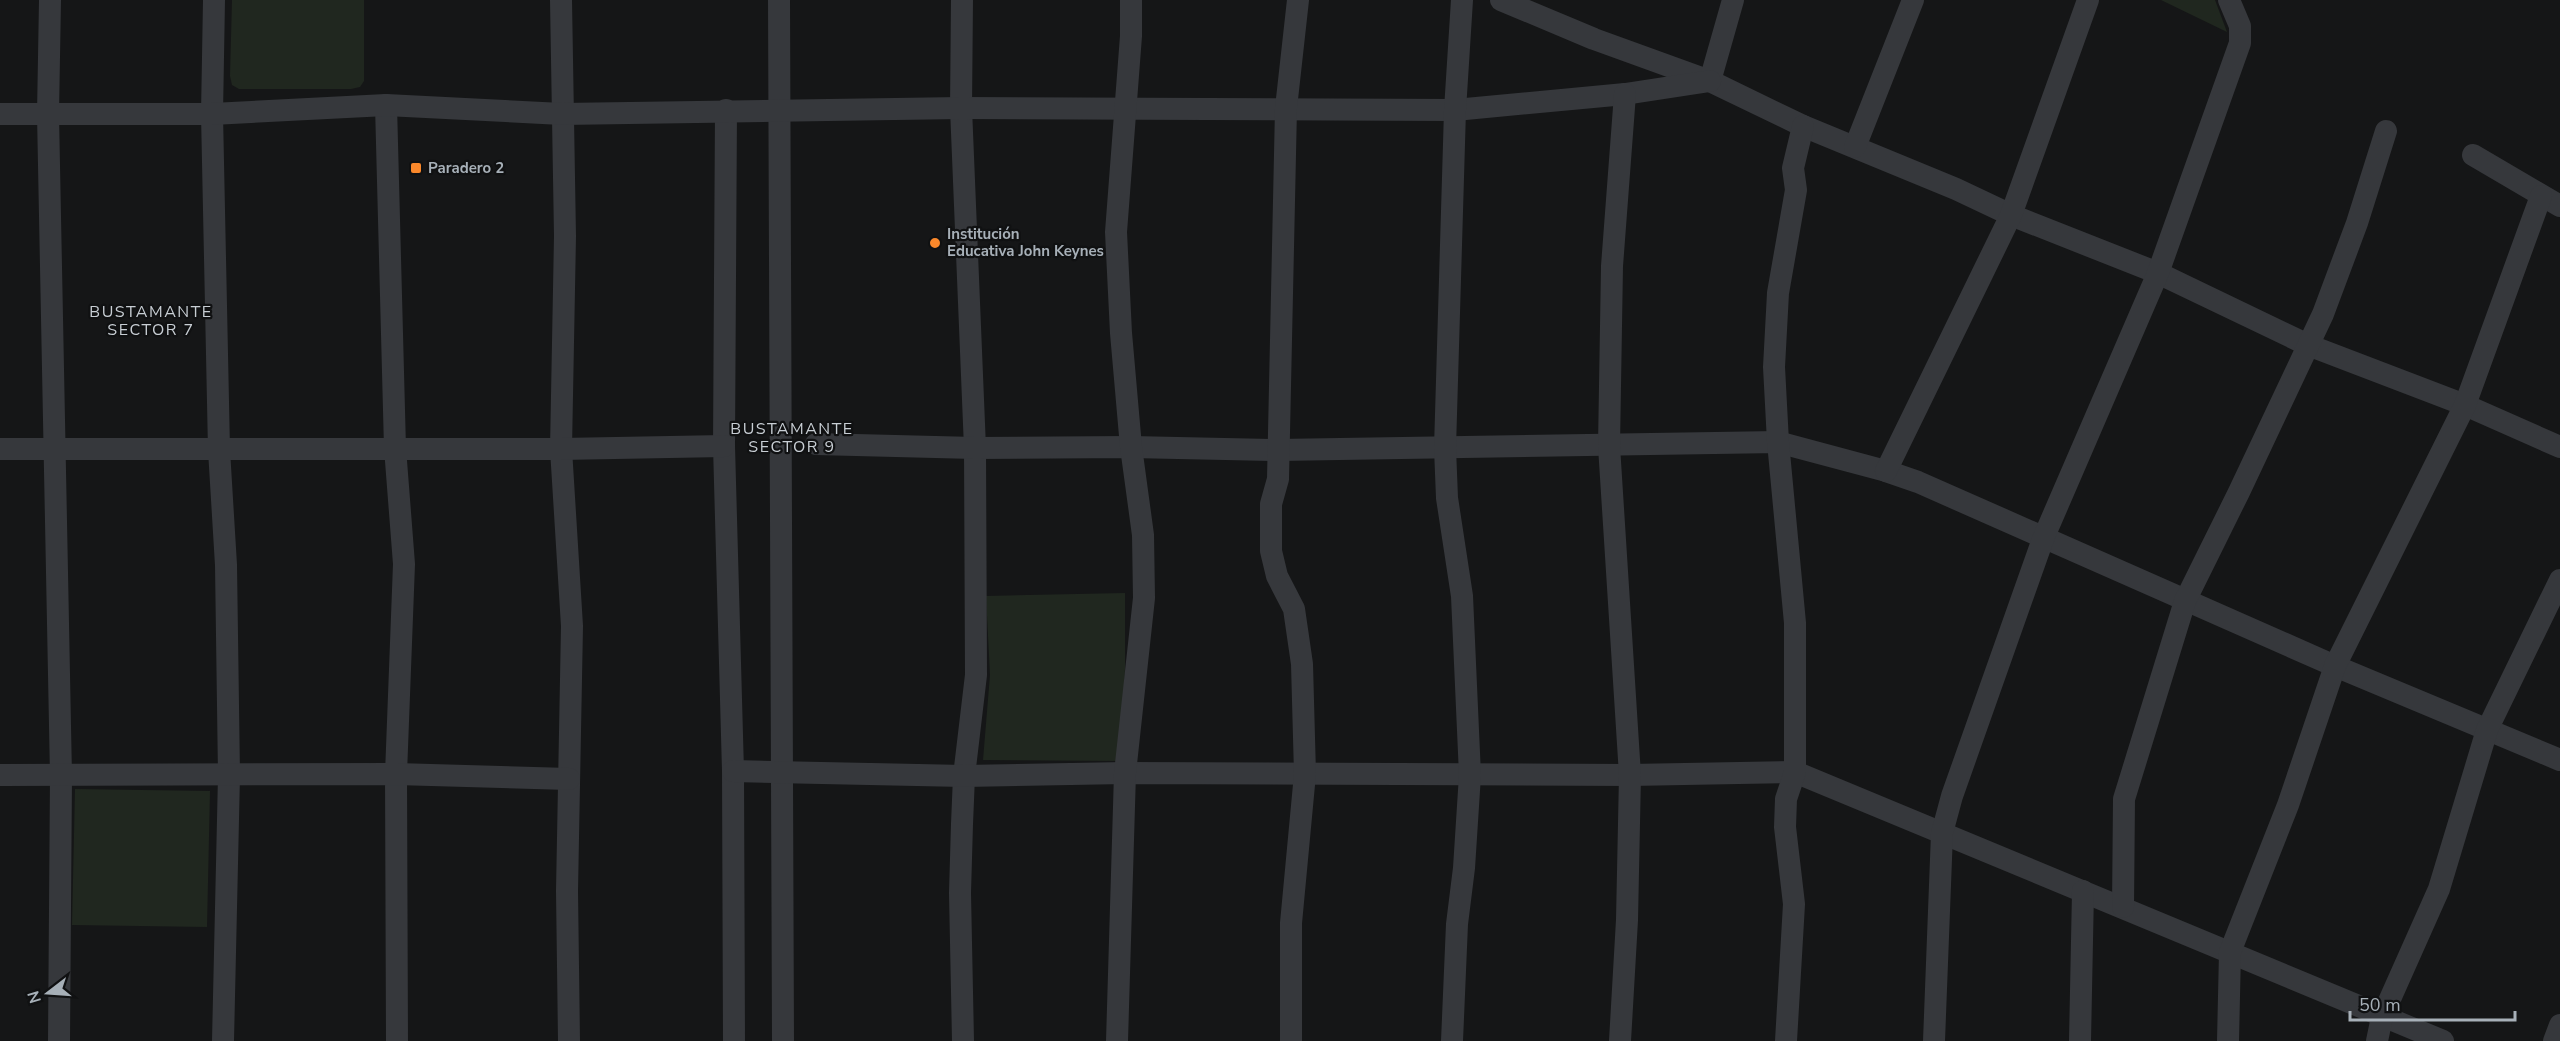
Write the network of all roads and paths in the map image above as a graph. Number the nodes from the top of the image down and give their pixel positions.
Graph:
1 (50, 0) edge
2 (214, 0) edge
3 (561, 0) edge
4 (779, 0) edge
5 (962, 0) edge
6 (1131, 0) edge
7 (1298, 0) edge
8 (1462, 0) edge
9 (1501, 0) edge
10 (1733, 0) edge
11 (1913, 0) edge
12 (2088, 0) edge
13 (2229, 0) edge
14 (1710, 81) junction
15 (1625, 94) junction
16 (386, 105) junction
17 (961, 108) junction
18 (1125, 108) junction
19 (1286, 108) junction
20 (726, 110) junction
21 (779, 110) junction
22 (1455, 110) junction
23 (0, 114) edge
24 (48, 114) junction
25 (212, 114) junction
26 (562, 114) junction
27 (1803, 126) junction
28 (2386, 131) dead end
29 (1855, 147) junction
30 (2473, 155) dead end
31 (2550, 201) edge
32 (2012, 215) junction
33 (2158, 273) junction
34 (2308, 345) junction
35 (2465, 405) junction
36 (1779, 442) junction
37 (816, 444) dead end
38 (724, 446) junction
39 (1609, 446) junction
40 (1131, 447) junction
41 (2560, 447) edge
42 (395, 448) junction
43 (975, 448) junction
44 (1445, 448) junction
45 (0, 449) edge
46 (54, 449) junction
47 (561, 449) junction
48 (219, 450) junction
49 (1278, 450) junction
50 (1886, 471) junction
51 (2043, 539) junction
52 (2560, 580) edge
53 (2185, 600) junction
54 (2335, 666) junction
55 (2487, 730) junction
56 (2560, 760) edge
57 (733, 771) junction
58 (782, 771) junction
59 (1795, 772) junction
60 (1125, 773) junction
61 (396, 774) junction
62 (1305, 774) junction
63 (0, 775) edge
64 (1470, 775) junction
65 (1630, 775) junction
66 (62, 776) junction
67 (229, 776) junction
68 (964, 776) junction
69 (569, 779) junction
70 (1942, 833) junction
71 (2083, 891) junction
72 (2123, 907) junction
73 (2230, 952) junction
74 (2382, 1017) junction
75 (2560, 1025) edge
76 (59, 1041) edge
77 (223, 1041) edge
78 (397, 1041) edge
79 (569, 1041) edge
80 (734, 1041) edge
81 (783, 1041) edge
82 (963, 1041) edge
83 (1117, 1041) edge
84 (1292, 1041) edge
85 (1452, 1041) edge
86 (1620, 1041) edge
87 (1786, 1041) edge
88 (1934, 1041) edge
89 (2080, 1041) edge
90 (2228, 1041) edge
91 (2377, 1041) edge
92 (2443, 1041) edge
93 (2554, 1041) edge

1 - 24 street
2 - 25 street
3 - 26 street
4 - 21 street
5 - 17 street
6 - 18 street
7 - 19 street
8 - 22 street
9 - 14 street
10 - 14 street
11 - 29 street
12 - 32 street
13 - 33 street
14 - 15 street
14 - 27 street
15 - 22 street
15 - 39 street
16 - 25 street
16 - 26 street
16 - 42 street
17 - 18 street
17 - 21 street
17 - 43 street
18 - 19 street
18 - 40 street
19 - 22 street
19 - 49 street
20 - 21 street
20 - 26 street
20 - 38 street
21 - 58 street
22 - 44 street
23 - 24 street
24 - 25 street
24 - 46 street
25 - 48 street
26 - 47 street
27 - 29 street
27 - 36 street
28 - 34 street
29 - 32 street
30 - 31 street
31 - 35 street
32 - 33 street
32 - 50 street
33 - 34 street
33 - 51 street
34 - 35 street
34 - 53 street
35 - 41 street
35 - 54 street
36 - 39 street
36 - 50 street
36 - 59 street
37 - 43 street
38 - 47 street
38 - 57 street
39 - 44 street
39 - 65 street
40 - 43 street
40 - 49 street
40 - 60 street
42 - 47 street
42 - 48 street
42 - 61 street
43 - 68 street
44 - 49 street
44 - 64 street
45 - 46 street
46 - 48 street
46 - 66 street
47 - 69 street
48 - 67 street
49 - 62 street
50 - 51 street
51 - 53 street
51 - 70 street
52 - 55 street
53 - 54 street
53 - 72 street
54 - 55 street
54 - 73 street
55 - 56 street
55 - 74 street
57 - 58 street
57 - 80 street
58 - 68 street
58 - 81 street
59 - 65 street
59 - 70 street
59 - 87 street
60 - 62 street
60 - 68 street
60 - 83 street
61 - 67 street
61 - 69 street
61 - 78 street
62 - 64 street
62 - 84 street
63 - 66 street
64 - 65 street
64 - 85 street
65 - 86 street
66 - 67 street
66 - 76 street
67 - 77 street
68 - 82 street
69 - 79 street
70 - 71 street
70 - 88 street
71 - 72 street
71 - 89 street
72 - 73 street
73 - 74 street
73 - 90 street
74 - 91 street
74 - 92 street
75 - 93 street

